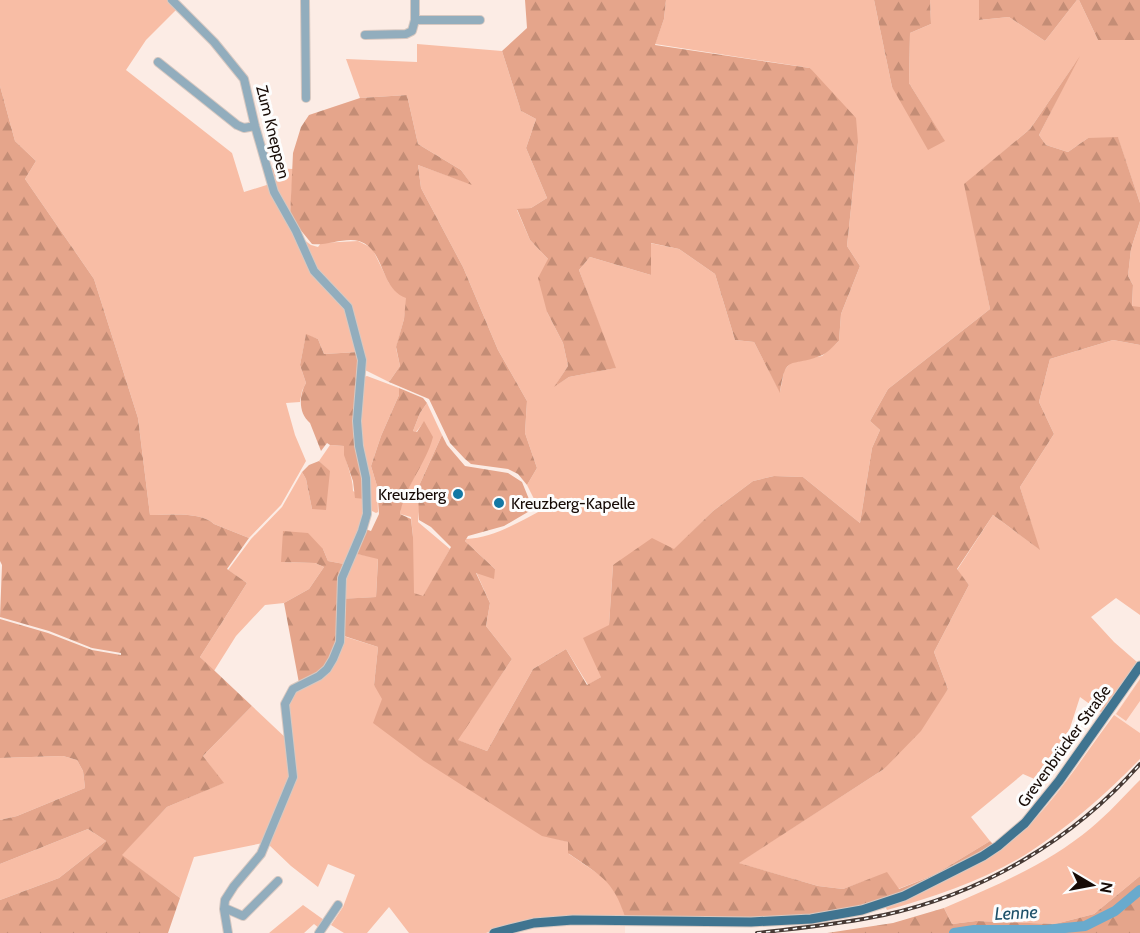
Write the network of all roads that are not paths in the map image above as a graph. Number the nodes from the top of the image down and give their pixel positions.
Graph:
1 (172, 0) edge
2 (304, 0) edge
3 (415, 0) edge
4 (415, 20) junction
5 (480, 20) dead end
6 (364, 35) dead end
7 (158, 62) dead end
8 (306, 98) dead end
9 (255, 126) junction
10 (1140, 666) edge
11 (278, 881) dead end
12 (338, 905) dead end
13 (224, 909) junction
14 (228, 933) edge
15 (319, 933) edge
16 (494, 933) edge

1 - 9 street, Zum Kneppen
2 - 8 street
3 - 4 street
4 - 5 street
4 - 6 street
7 - 9 street
9 - 13 street, Zum Kneppen
10 - 16 main road, Grevenbrücker Straße
11 - 13 street
12 - 15 street
13 - 14 street

